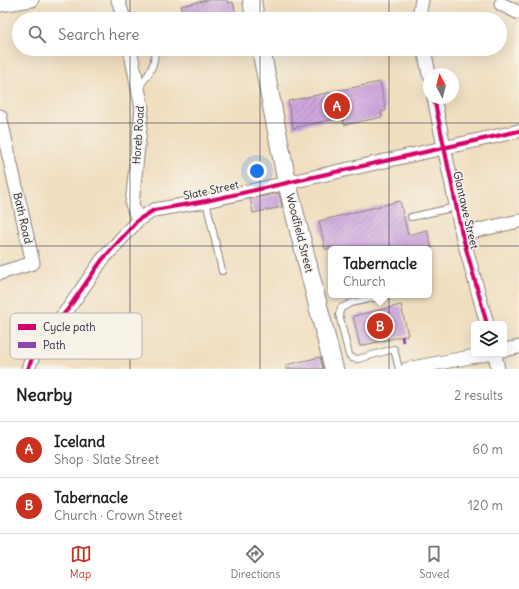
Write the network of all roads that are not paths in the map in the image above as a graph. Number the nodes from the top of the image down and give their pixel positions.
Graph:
1 (32, 0) edge
2 (118, 0) edge
3 (252, 0) edge
4 (422, 0) edge
5 (501, 4) dead end
6 (0, 5) edge
7 (122, 12) edge
8 (254, 12) edge
9 (420, 12) edge
10 (519, 13) edge
11 (131, 56) edge
12 (155, 56) edge
13 (262, 56) edge
14 (425, 56) edge
15 (428, 68) edge
16 (138, 89) junction
17 (435, 104) edge
18 (0, 116) edge
19 (519, 131) edge
20 (443, 148) junction
21 (287, 182) junction
22 (206, 201) junction
23 (456, 207) junction
24 (411, 217) dead end
25 (138, 220) junction
26 (519, 221) edge
27 (462, 234) junction
28 (222, 271) dead end
29 (0, 273) edge
30 (374, 298) edge
31 (65, 313) edge
32 (486, 321) edge
33 (519, 347) edge
34 (507, 349) edge
35 (471, 357) edge
36 (496, 357) edge
37 (32, 359) edge
38 (28, 369) edge
39 (334, 369) edge
40 (399, 369) edge
41 (407, 369) edge
42 (498, 369) edge

1 - 6 street
2 - 7 street
3 - 8 main road
4 - 9 street
5 - 10 street
11 - 16 street, Horeb Road
12 - 16 lane
13 - 21 main road, Woodfield Street
14 - 15 street
16 - 25 street, Horeb Road
17 - 20 street, Glantawe Street
18 - 29 street, Bath Road
19 - 20 street, Slate Street
20 - 21 street, Slate Street
20 - 23 street, Glantawe Street
21 - 22 street, Slate Street
21 - 39 main road, Woodfield Street
22 - 25 street, Slate Street
22 - 28 lane
23 - 24 lane
23 - 27 street, Glantawe Street
25 - 31 street, Slate Street
26 - 27 street
27 - 32 street, Glantawe Street
30 - 40 lane
33 - 34 street
35 - 41 street
36 - 42 street
37 - 38 street, Slate Street

